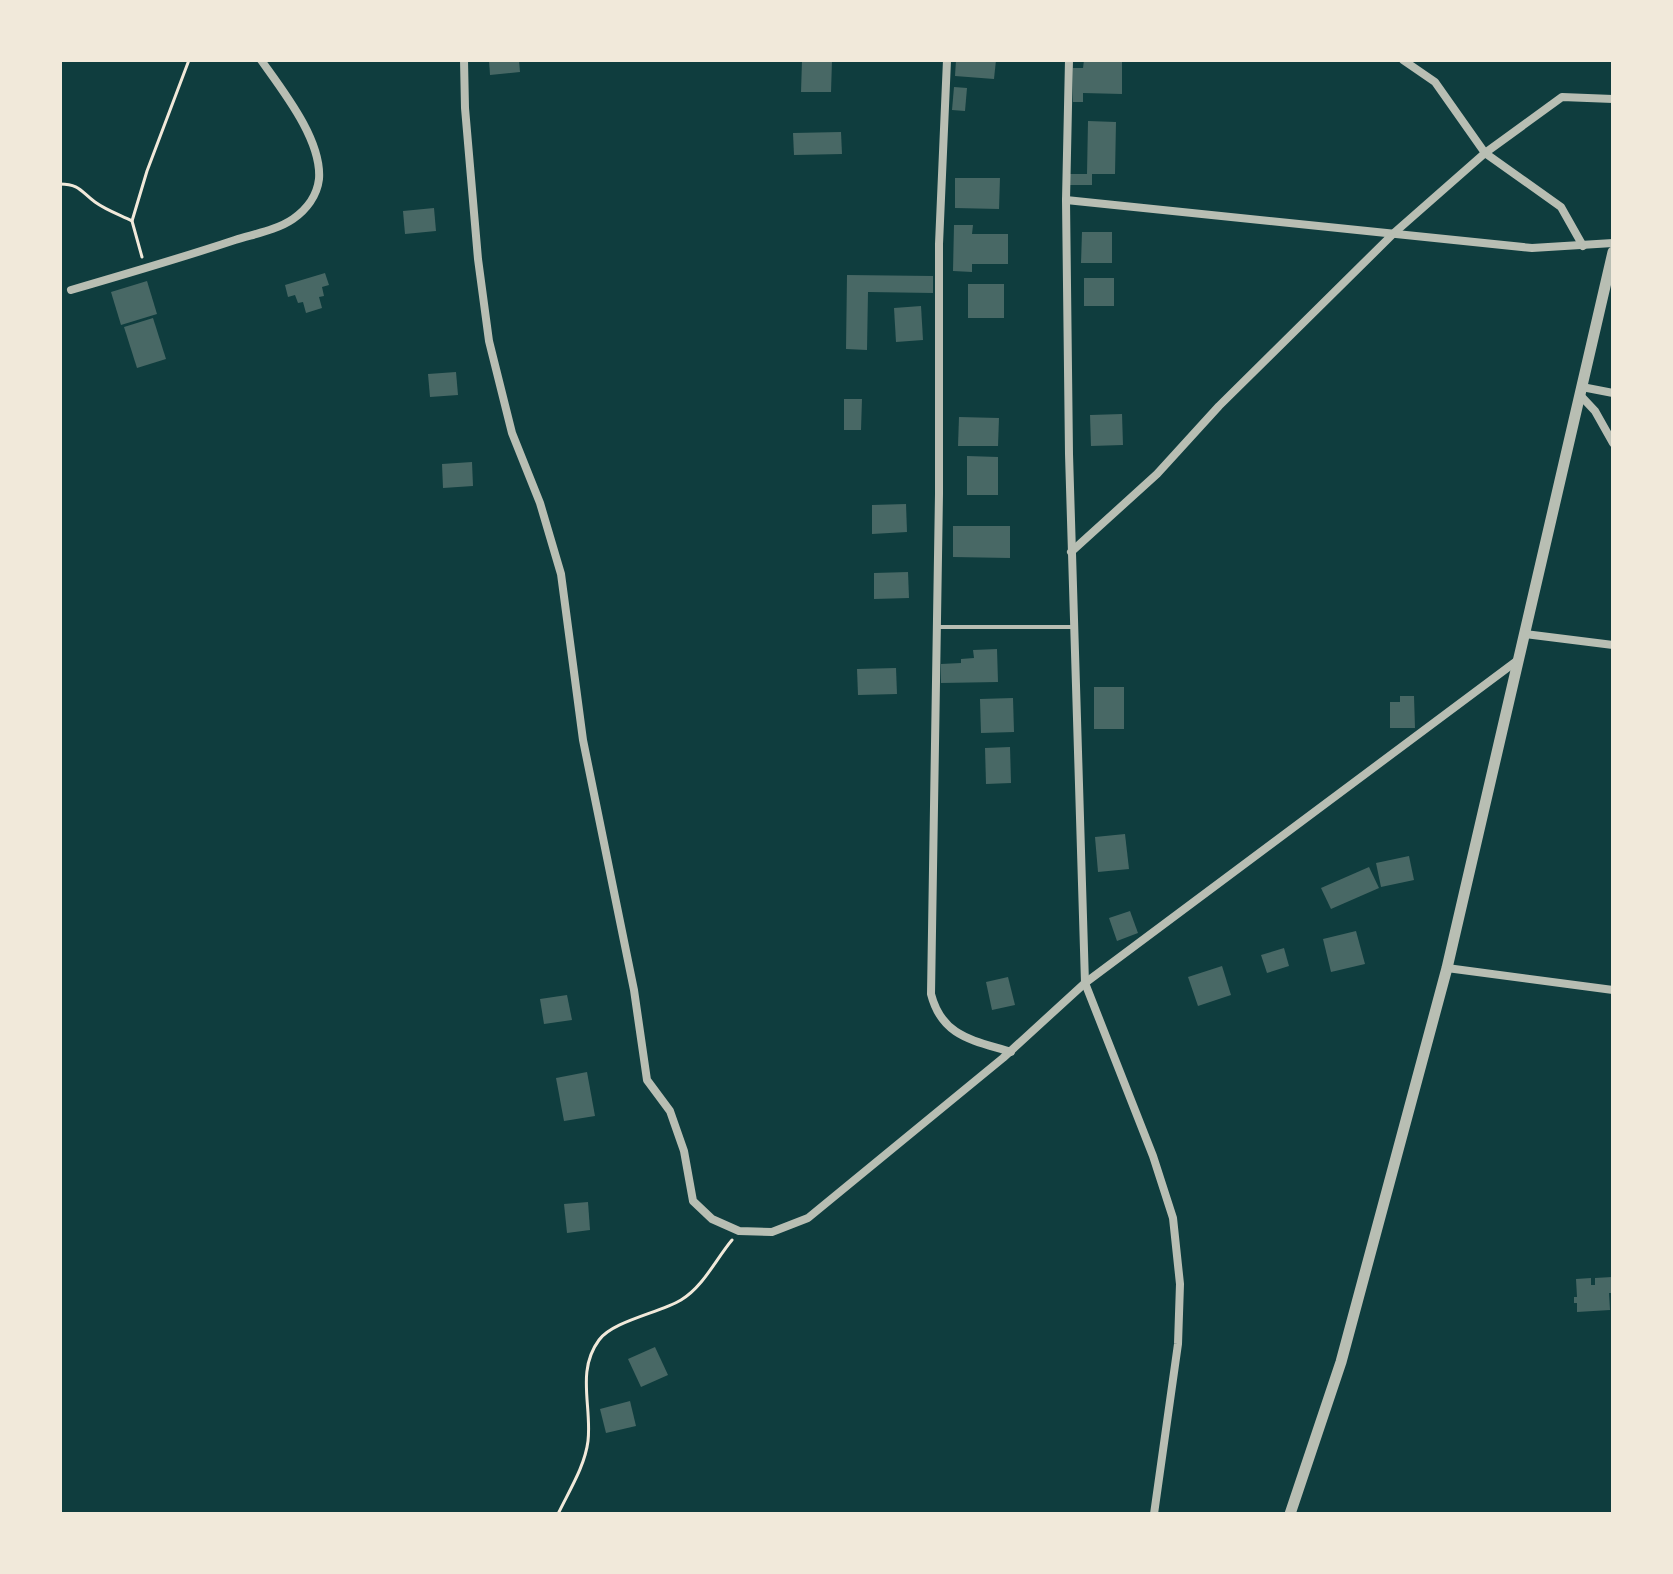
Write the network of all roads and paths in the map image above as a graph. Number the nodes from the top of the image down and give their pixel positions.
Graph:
1 (189, 60) edge
2 (261, 60) edge
3 (464, 60) edge
4 (947, 60) edge
5 (1069, 60) edge
6 (1403, 60) edge
7 (1613, 99) edge
8 (1485, 153) junction
9 (60, 184) edge
10 (1066, 200) junction
11 (132, 221) junction
12 (1394, 233) junction
13 (1613, 243) edge
14 (1583, 246) junction
15 (1613, 252) edge
16 (146, 268) junction
17 (71, 290) dead end
18 (1581, 391) junction
19 (1613, 393) edge
20 (1613, 443) edge
21 (1071, 552) junction
22 (937, 627) junction
23 (1073, 627) junction
24 (1525, 634) junction
25 (1613, 645) edge
26 (1519, 660) junction
27 (1447, 968) junction
28 (1085, 983) junction
29 (1613, 990) edge
30 (1011, 1052) junction
31 (739, 1231) junction
32 (558, 1514) edge
33 (1154, 1514) edge
34 (1290, 1514) edge

1 - 11 path
2 - 16 street
3 - 31 street
4 - 22 street
5 - 10 street
6 - 8 street
7 - 8 street
8 - 12 street
8 - 14 street
9 - 11 path
10 - 12 street
10 - 21 street
11 - 16 path
12 - 14 street
12 - 21 street
13 - 14 street
15 - 18 street
16 - 17 street
18 - 19 street
18 - 20 street
18 - 24 street
21 - 23 street
22 - 23 lane
22 - 30 street
23 - 28 street
24 - 25 street
24 - 26 street
26 - 27 street
26 - 28 street
27 - 29 street
27 - 34 street
28 - 30 street
28 - 33 street
30 - 31 street
31 - 32 path

